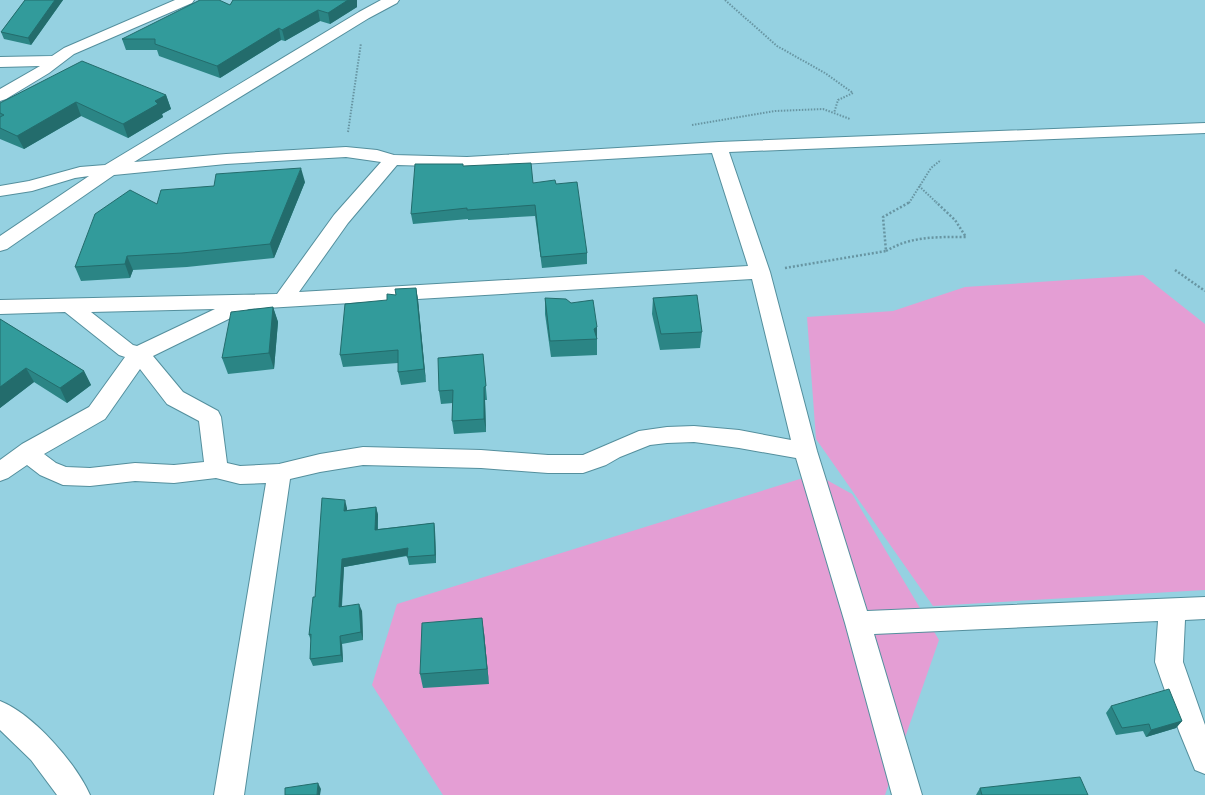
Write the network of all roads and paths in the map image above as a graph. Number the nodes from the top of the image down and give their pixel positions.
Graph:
1 (187, 0) edge
2 (392, 0) edge
3 (725, 0) edge
4 (365, 8) edge
5 (56, 61) junction
6 (0, 62) edge
7 (0, 96) edge
8 (834, 113) dead end
9 (1205, 128) edge
10 (981, 137) junction
11 (719, 147) junction
12 (346, 152) junction
13 (392, 160) junction
14 (109, 170) junction
15 (919, 186) junction
16 (0, 191) edge
17 (0, 245) edge
18 (886, 250) junction
19 (1175, 270) dead end
20 (760, 272) junction
21 (1205, 291) edge
22 (284, 300) junction
23 (248, 302) junction
24 (69, 305) junction
25 (0, 307) edge
26 (139, 354) junction
27 (30, 450) junction
28 (805, 450) junction
29 (216, 469) junction
30 (0, 472) edge
31 (279, 473) junction
32 (1205, 608) edge
33 (1172, 610) junction
34 (858, 623) junction
35 (0, 714) edge
36 (1205, 760) edge
37 (75, 795) edge
38 (229, 795) edge
39 (907, 795) edge

1 - 5 street
2 - 4 street
3 - 8 path
4 - 12 path
4 - 14 street
5 - 6 street
5 - 7 street
9 - 10 street
10 - 11 street
10 - 15 path
11 - 13 street
11 - 20 street
12 - 13 street
12 - 14 street
13 - 22 street
14 - 16 street
14 - 17 street
15 - 18 path
15 - 18 path
18 - 20 path
19 - 21 path
20 - 22 street
20 - 28 street
22 - 23 street
23 - 24 street
23 - 26 street
24 - 25 street
24 - 26 street
26 - 27 street
26 - 29 street
27 - 29 street
27 - 30 street
28 - 31 street
28 - 34 street
29 - 31 street
31 - 38 street
32 - 33 street
33 - 34 street
33 - 36 street
34 - 39 street
35 - 37 street

